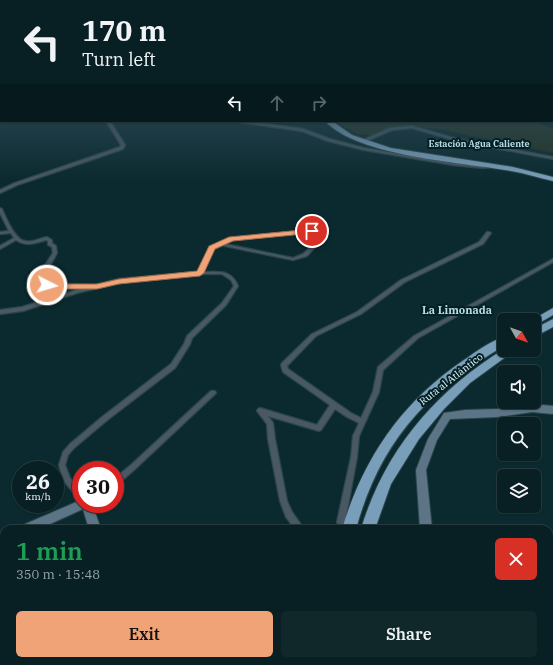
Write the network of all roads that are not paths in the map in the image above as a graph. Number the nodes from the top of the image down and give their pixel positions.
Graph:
1 (109, 122) edge
2 (245, 122) edge
3 (329, 122) edge
4 (364, 141) junction
5 (553, 158) edge
6 (494, 166) junction
7 (553, 175) edge
8 (553, 179) edge
9 (0, 192) edge
10 (0, 209) edge
11 (12, 232) junction
12 (0, 233) edge
13 (489, 233) dead end
14 (16, 238) junction
15 (225, 246) dead end
16 (0, 248) edge
17 (553, 260) edge
18 (200, 273) junction
19 (97, 286) junction
20 (553, 311) edge
21 (0, 312) edge
22 (541, 319) edge
23 (553, 322) edge
24 (541, 330) edge
25 (497, 345) edge
26 (500, 357) edge
27 (213, 393) dead end
28 (334, 405) junction
29 (553, 410) edge
30 (363, 422) junction
31 (124, 474) edge
32 (72, 486) edge
33 (72, 510) edge
34 (89, 513) edge
35 (36, 525) edge
36 (93, 525) edge
37 (296, 525) edge
38 (342, 525) edge
39 (350, 525) edge
40 (369, 525) edge
41 (426, 525) edge

1 - 9 street
2 - 6 street
3 - 4 highway
4 - 5 street
4 - 6 highway
4 - 7 highway
6 - 8 highway
10 - 11 street
11 - 12 street
11 - 14 street
13 - 28 street
14 - 16 street
14 - 19 street
15 - 18 street
17 - 30 street
18 - 19 street
18 - 32 street
19 - 21 street
20 - 22 highway
23 - 24 highway
25 - 39 highway, Ruta al Atlántico
26 - 40 highway, Ruta al Atlántico
27 - 31 street
28 - 30 street
28 - 37 street
29 - 41 street
30 - 38 street
33 - 35 street
34 - 36 street

